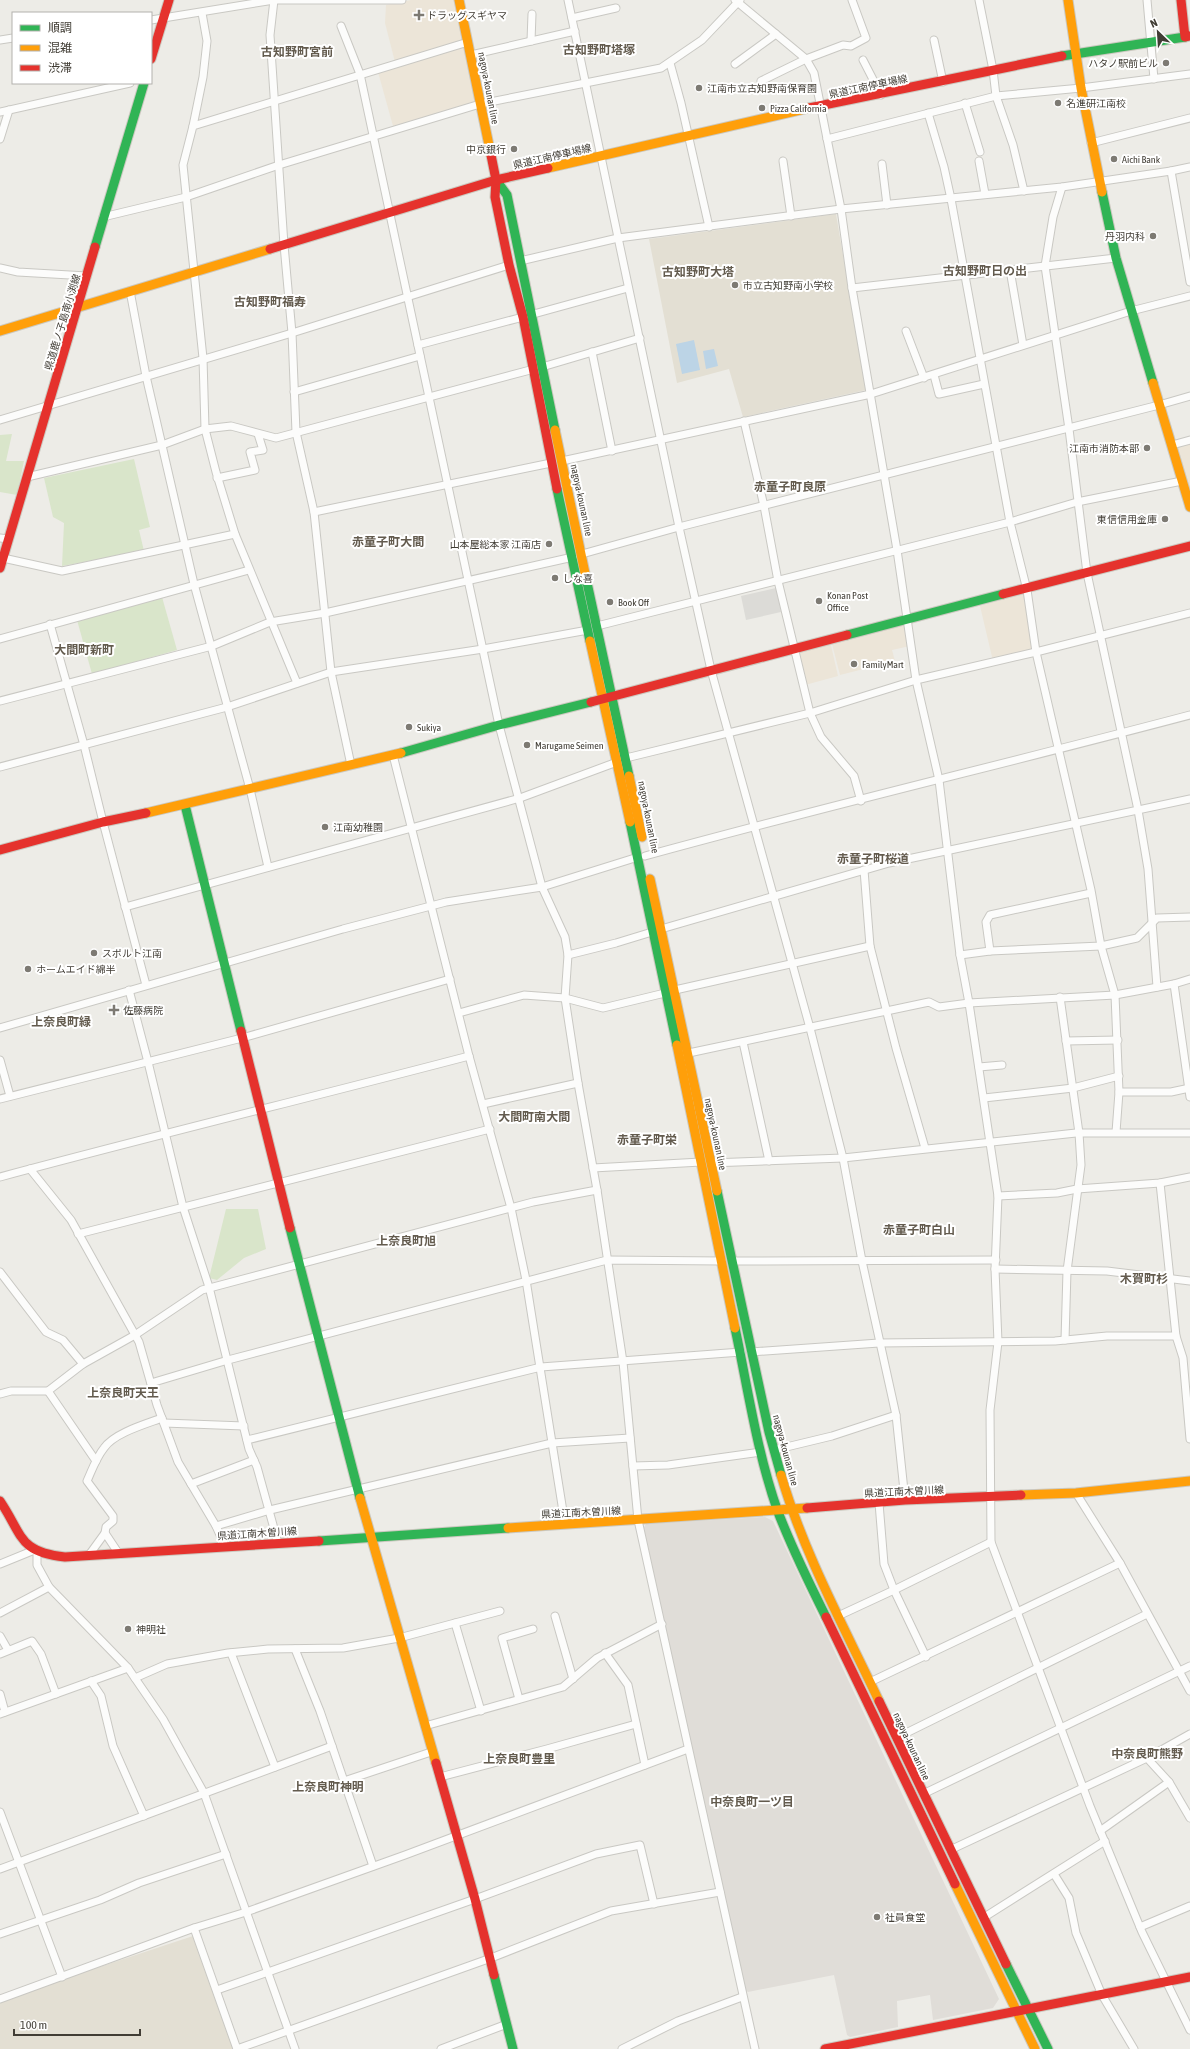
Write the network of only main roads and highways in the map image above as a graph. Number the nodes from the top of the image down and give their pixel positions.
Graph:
1 (170, 0) edge
2 (459, 0) edge
3 (1068, 0) edge
4 (1181, 0) edge
5 (1188, 36) edge
6 (1076, 53) junction
7 (152, 56) edge
8 (144, 84) edge
9 (496, 180) junction
10 (77, 308) junction
11 (527, 316) junction
12 (0, 331) edge
13 (538, 368) junction
14 (1190, 507) edge
15 (4, 539) edge
16 (1190, 546) edge
17 (577, 555) junction
18 (0, 568) edge
19 (612, 697) junction
20 (602, 699) junction
21 (185, 805) junction
22 (0, 850) edge
23 (642, 856) junction
24 (657, 930) junction
25 (746, 1352) junction
26 (1190, 1481) edge
27 (0, 1501) edge
28 (791, 1508) junction
29 (778, 1511) junction
30 (370, 1536) junction
31 (1190, 1977) edge
32 (1028, 2009) junction
33 (1016, 2012) junction
34 (844, 2047) edge
35 (513, 2049) edge
36 (825, 2049) edge
37 (1034, 2049) edge
38 (1048, 2049) edge

1 - 7 main road
2 - 9 main road, nagoya-kounan line
3 - 6 main road
4 - 5 main road
5 - 6 main road, 県道江南停車場線
6 - 9 main road, 県道江南停車場線
6 - 14 main road
8 - 10 main road, 県道鹿ノ子島南小渕線
9 - 10 main road, 県道江南停車場線
9 - 11 main road, nagoya-kounan line
9 - 11 main road, nagoya-kounan line
10 - 12 main road, 県道江南停車場線
10 - 15 main road, 県道鹿ノ子島南小渕線
11 - 13 main road, nagoya-kounan line
13 - 17 main road, nagoya-kounan line
13 - 17 main road, nagoya-kounan line
15 - 18 main road, 県道鹿ノ子島南小渕線
16 - 19 main road
17 - 19 main road, nagoya-kounan line
17 - 20 main road, nagoya-kounan line
19 - 20 main road
19 - 23 main road, nagoya-kounan line
20 - 21 main road
20 - 23 main road, nagoya-kounan line
21 - 22 main road
21 - 30 main road
23 - 24 main road, nagoya-kounan line
24 - 25 main road, nagoya-kounan line
24 - 25 main road, nagoya-kounan line
25 - 28 main road, nagoya-kounan line
25 - 29 main road, nagoya-kounan line
26 - 28 main road, 県道江南木曽川線
27 - 30 main road, 県道江南木曽川線
28 - 29 main road, 県道江南木曽川線
28 - 32 main road, nagoya-kounan line
29 - 30 main road, 県道江南木曽川線
29 - 33 main road, nagoya-kounan line
30 - 35 main road
31 - 32 main road
32 - 33 main road
32 - 38 main road, nagoya-kounan line
33 - 34 main road
33 - 37 main road, nagoya-kounan line
34 - 36 main road

